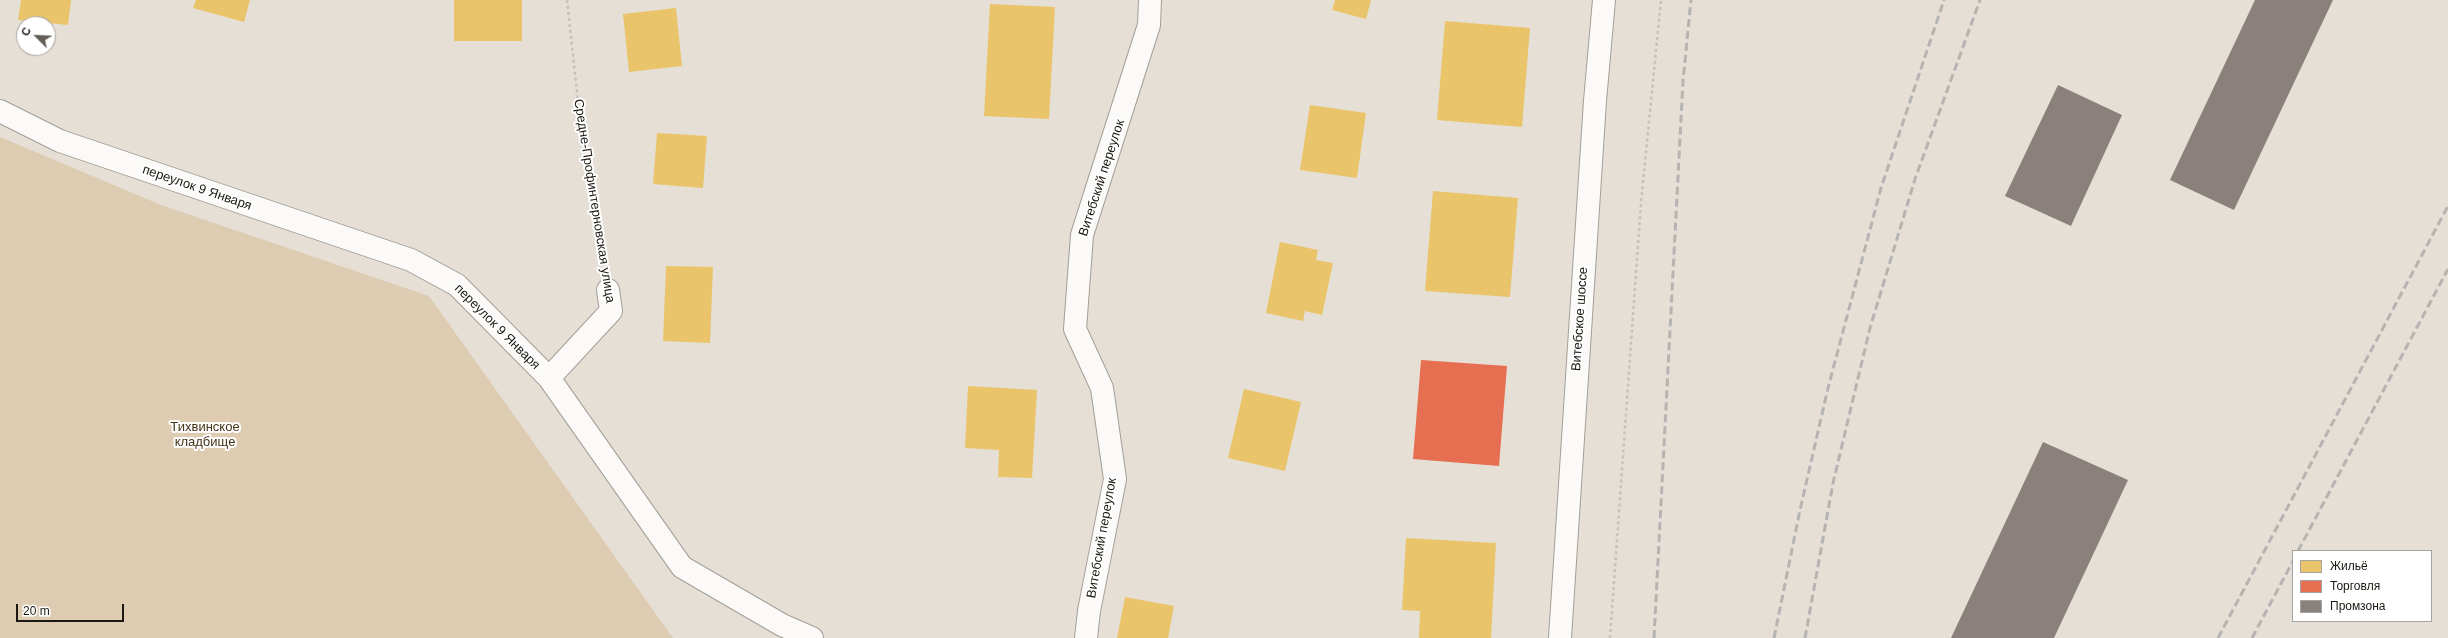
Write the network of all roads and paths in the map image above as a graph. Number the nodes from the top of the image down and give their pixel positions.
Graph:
1 (567, 0) edge
2 (1150, 0) edge
3 (1604, 0) edge
4 (1661, 0) edge
5 (0, 111) edge
6 (608, 290) joint
7 (549, 378) junction
8 (812, 638) edge
9 (1086, 638) edge
10 (1560, 638) edge
11 (1610, 638) edge

1 - 6 path, Средне-Профинтерновская улица
2 - 9 street, Витебский переулок
3 - 10 street, Витебское шоссе
4 - 11 path
5 - 7 street, переулок 9 Января
6 - 7 street, Средне-Профинтерновская улица
7 - 8 street, переулок 9 Января

